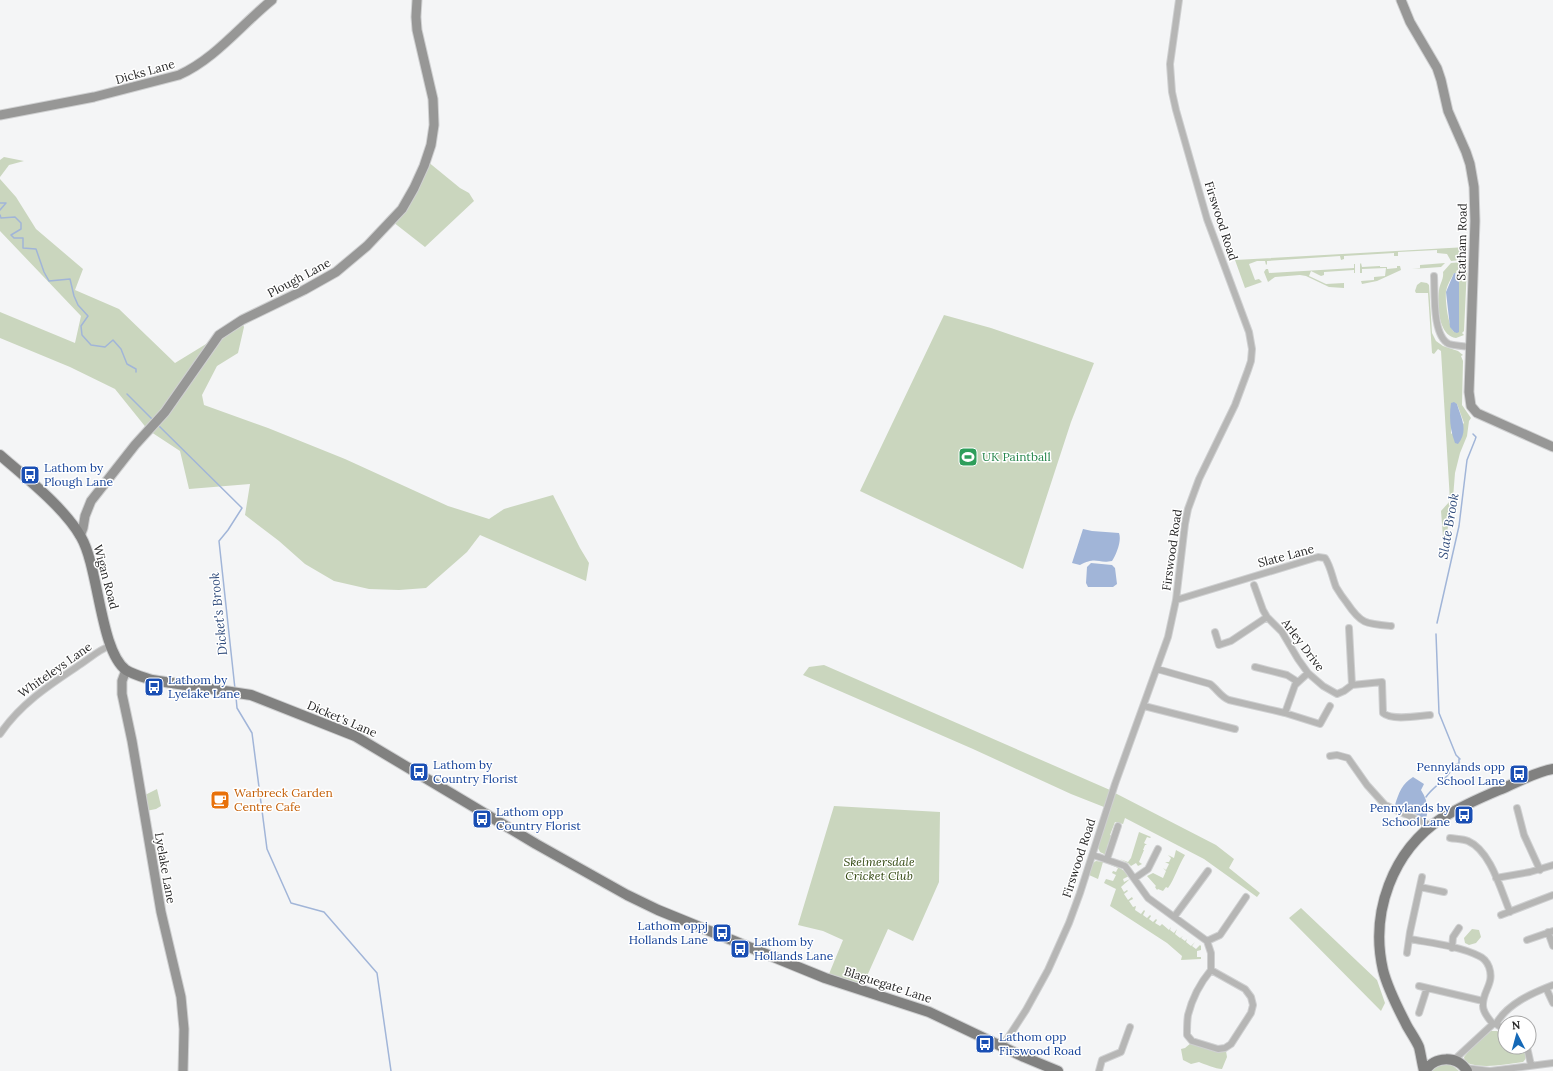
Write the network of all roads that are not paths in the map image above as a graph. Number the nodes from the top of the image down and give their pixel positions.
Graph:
1 (272, 0) edge
2 (417, 0) edge
3 (1179, 0) edge
4 (1401, 0) edge
5 (0, 116) edge
6 (1434, 276) dead end
7 (1471, 347) junction
8 (1553, 447) edge
9 (0, 455) edge
10 (80, 536) junction
11 (1254, 584) dead end
12 (1176, 600) junction
13 (1267, 617) junction
14 (1391, 626) dead end
15 (1349, 628) dead end
16 (1215, 632) dead end
17 (110, 646) junction
18 (1256, 666) dead end
19 (123, 667) junction
20 (1157, 670) junction
21 (1308, 673) junction
22 (1298, 682) junction
23 (1352, 685) junction
24 (1144, 706) junction
25 (1330, 706) dead end
26 (1285, 713) junction
27 (1430, 715) dead end
28 (1234, 729) dead end
29 (0, 734) edge
30 (1330, 756) dead end
31 (1553, 763) edge
32 (1553, 769) edge
33 (1542, 772) junction
34 (1517, 808) dead end
35 (1427, 824) dead end
36 (1118, 826) dead end
37 (1450, 838) dead end
38 (1158, 849) dead end
39 (1093, 854) junction
40 (557, 856) joint
41 (1107, 859) junction
42 (1553, 865) edge
43 (1540, 870) junction
44 (1208, 871) dead end
45 (1422, 876) dead end
46 (1135, 878) junction
47 (1496, 878) junction
48 (1420, 887) junction
49 (1444, 893) dead end
50 (1553, 895) edge
51 (1246, 897) dead end
52 (1510, 912) junction
53 (1501, 915) dead end
54 (1174, 917) junction
55 (1460, 928) dead end
56 (1551, 931) edge
57 (1410, 939) junction
58 (1527, 940) dead end
59 (1207, 941) junction
60 (1553, 946) edge
61 (1452, 948) junction
62 (1407, 953) dead end
63 (1211, 970) junction
64 (1553, 985) edge
65 (1419, 986) dead end
66 (1427, 988) junction
67 (1546, 988) junction
68 (1483, 1001) junction
69 (1553, 1002) edge
70 (1419, 1013) dead end
71 (1495, 1024) junction
72 (1130, 1027) dead end
73 (1002, 1047) junction
74 (1419, 1047) junction
75 (1529, 1055) edge
76 (1454, 1060) junction
77 (1437, 1061) junction
78 (1553, 1063) edge
79 (1531, 1065) junction
80 (1466, 1070) edge
81 (183, 1071) edge
82 (1058, 1071) edge
83 (1099, 1071) edge
84 (1424, 1071) edge
85 (1489, 1071) edge

1 - 5 main road, Dicks Lane
2 - 10 main road, Plough Lane
3 - 12 street, Firswood Road
4 - 7 main road, Statham Road
6 - 7 street
7 - 8 main road, Statham Road
9 - 10 main road, Wigan Road
10 - 17 main road, Wigan Road
11 - 13 street, Arley Drive
12 - 14 street, Slate Lane
12 - 20 street, Firswood Road
13 - 16 street
13 - 21 street, Arley Drive
15 - 23 street
17 - 19 main road, Wigan Road
17 - 29 street, Whiteleys Lane
18 - 22 street
19 - 40 main road, Dicket's Lane
19 - 81 main road, Lyelake Lane
20 - 24 street, Firswood Road
20 - 26 street
21 - 22 street
21 - 23 street, Arley Drive
22 - 26 street
23 - 27 street
24 - 28 street
24 - 39 street, Firswood Road
25 - 26 street
30 - 35 street
31 - 33 main road
32 - 33 main road
33 - 74 main road
34 - 43 street
36 - 41 street
37 - 47 street
38 - 46 street
39 - 41 street
39 - 73 street, Firswood Road
40 - 73 main road, Blaguegate Lane
41 - 46 street
42 - 43 street
43 - 47 street
44 - 54 street
45 - 48 street
46 - 54 street
47 - 52 street
48 - 49 street
48 - 57 street
50 - 52 street
51 - 59 street
52 - 53 street
54 - 59 street
55 - 61 street
56 - 58 street
56 - 60 street
57 - 61 street
57 - 62 street
59 - 63 street
61 - 68 street
63 - 63 street
64 - 67 street
65 - 66 street
66 - 68 street
66 - 70 street
67 - 69 street
67 - 71 street
68 - 71 street
71 - 76 street
72 - 83 street
73 - 82 main road, Blaguegate Lane
74 - 77 main road
74 - 84 main road
75 - 79 street
76 - 77 main road
76 - 80 main road
77 - 84 main road
78 - 79 street
79 - 85 street
80 - 85 street

